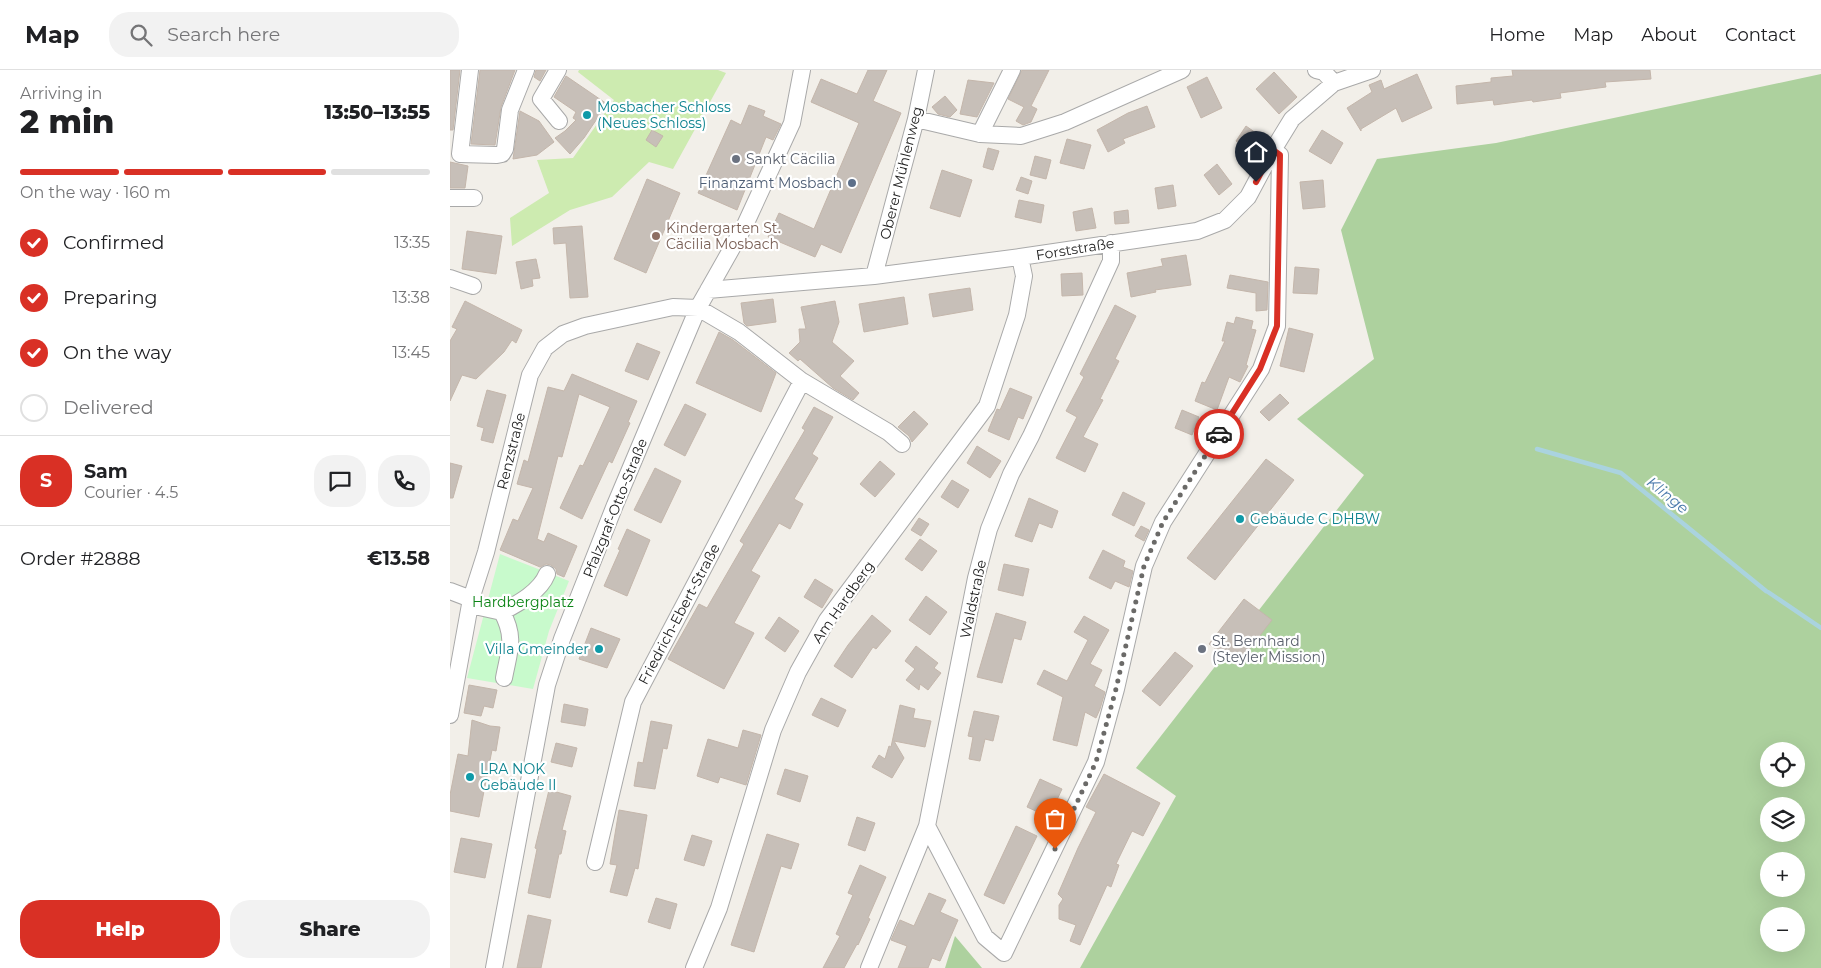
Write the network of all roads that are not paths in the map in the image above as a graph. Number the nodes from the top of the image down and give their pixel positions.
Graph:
1 (470, 70) edge
2 (526, 70) edge
3 (558, 70) edge
4 (802, 70) edge
5 (926, 70) edge
6 (1012, 70) edge
7 (1182, 70) edge
8 (1316, 70) edge
9 (1372, 70) edge
10 (1334, 84) junction
11 (916, 120) junction
12 (559, 121) dead end
13 (980, 134) junction
14 (1273, 150) junction
15 (450, 198) edge
16 (474, 198) dead end
17 (1111, 244) junction
18 (1020, 257) junction
19 (874, 276) junction
20 (450, 278) edge
21 (473, 286) dead end
22 (708, 290) junction
23 (698, 308) junction
24 (802, 381) junction
25 (902, 444) dead end
26 (547, 574) dead end
27 (450, 591) edge
28 (470, 602) junction
29 (502, 612) junction
30 (504, 678) dead end
31 (450, 715) edge
32 (927, 826) junction
33 (595, 862) dead end
34 (494, 968) edge
35 (694, 968) edge
36 (870, 968) edge

1 - 2 street
3 - 12 street
4 - 22 street, Pfalzgraf-Otto-Straße
5 - 11 street, Oberer Mühlenweg
6 - 13 street
7 - 13 street
8 - 10 street
9 - 10 street, Forststraße
10 - 14 street, Forststraße
11 - 13 street
11 - 19 street, Oberer Mühlenweg
14 - 17 street, Forststraße
14 - 32 street
15 - 16 street
17 - 18 street, Forststraße
17 - 32 street, Waldstraße
18 - 19 street, Forststraße
18 - 35 street, Am Hardberg
19 - 22 street, Forststraße
20 - 21 street
22 - 23 street, Pfalzgraf-Otto-Straße
23 - 24 street
23 - 28 street, Renzstraße
23 - 34 street, Pfalzgraf-Otto-Straße
24 - 25 street
24 - 33 street, Friedrich-Ebert-Straße
26 - 29 street
27 - 28 street
28 - 29 street
28 - 31 street, Renzstraße
29 - 30 street
32 - 36 street, Waldstraße

